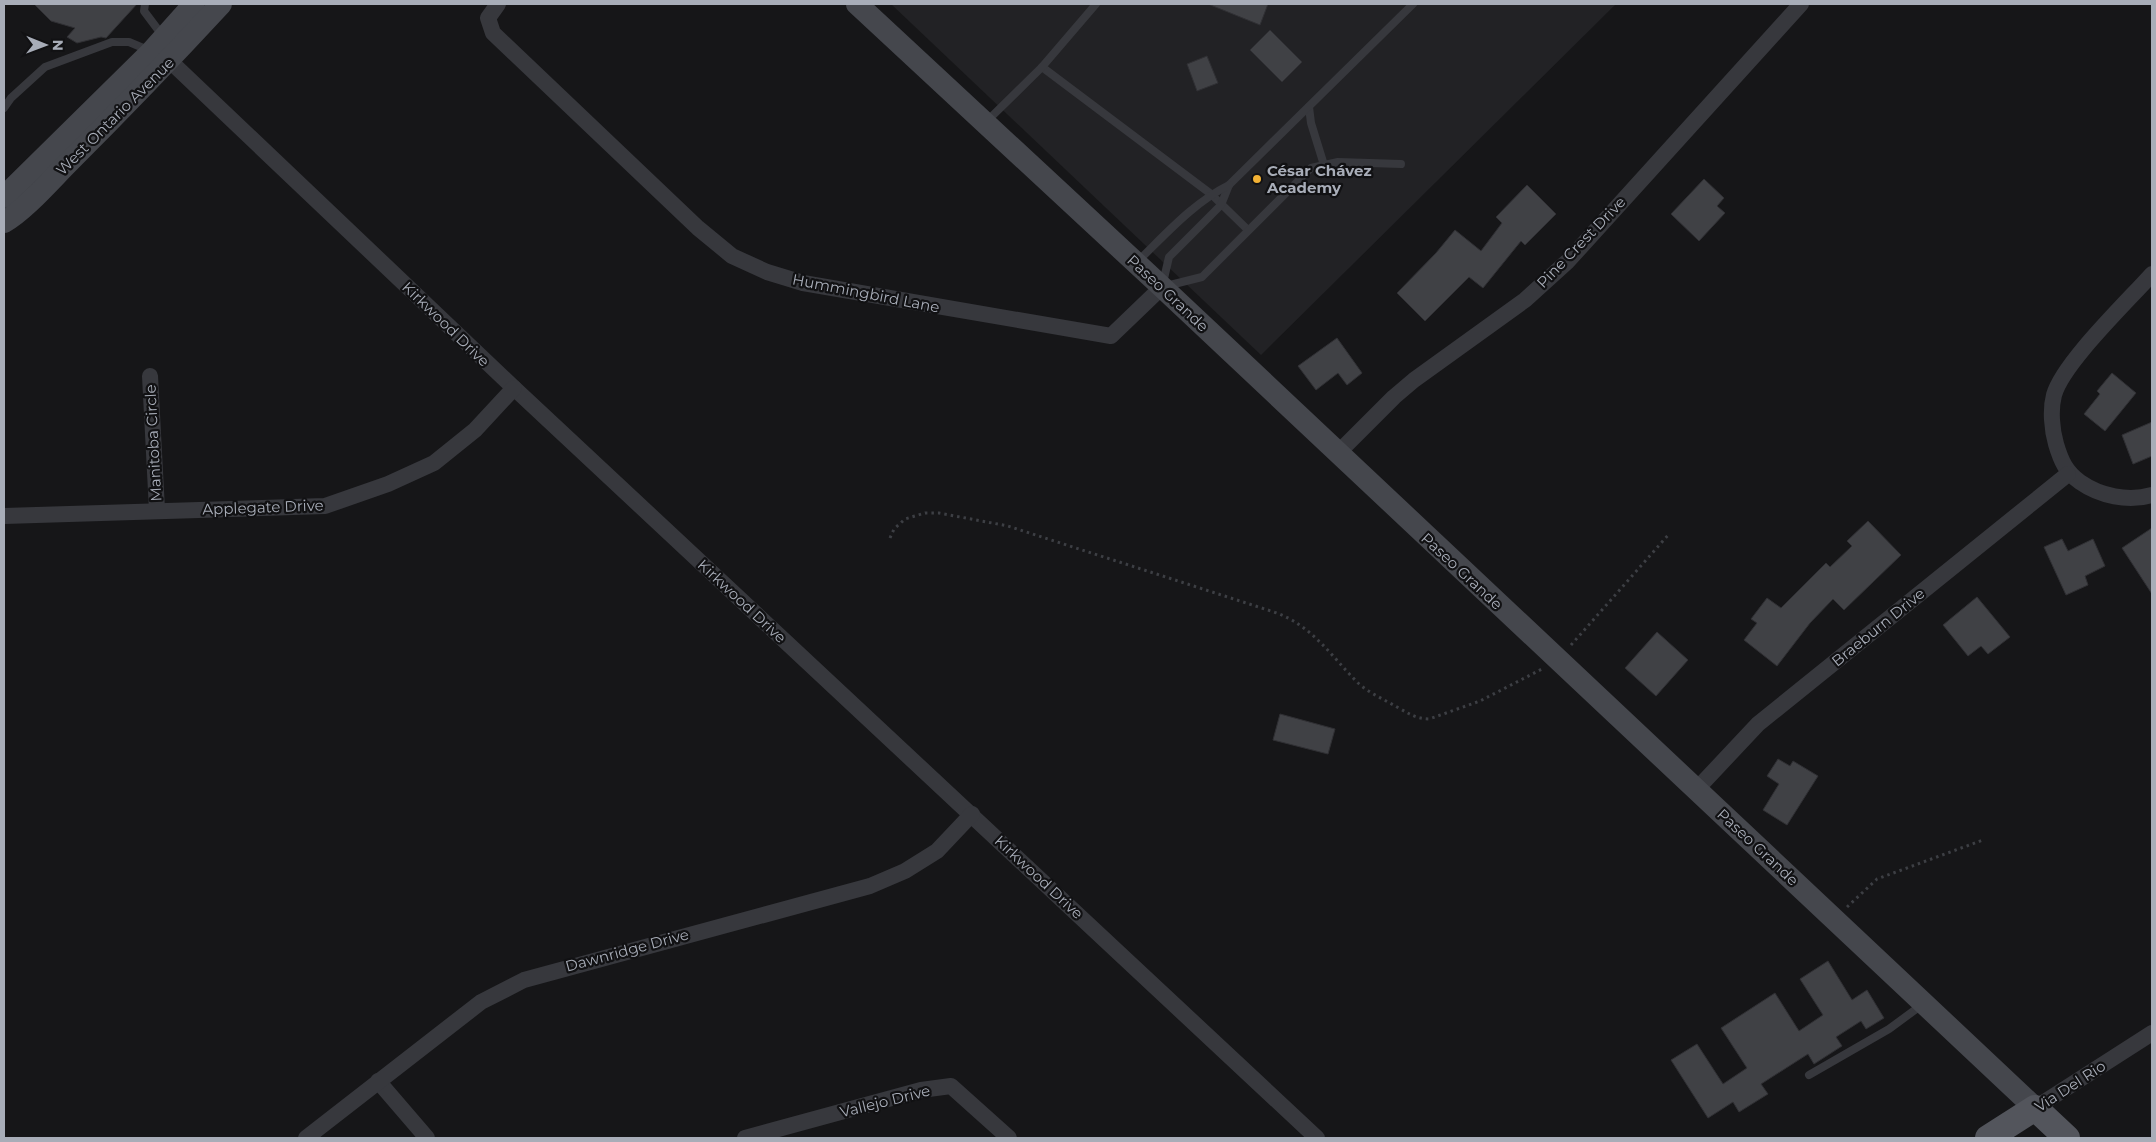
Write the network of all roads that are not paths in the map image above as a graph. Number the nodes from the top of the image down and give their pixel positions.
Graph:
1 (145, 4) edge
2 (194, 4) edge
3 (221, 4) edge
4 (498, 4) edge
5 (857, 4) edge
6 (1096, 4) edge
7 (1413, 4) edge
8 (1801, 4) edge
9 (162, 50) junction
10 (1042, 66) junction
11 (1309, 107) junction
12 (4, 108) edge
13 (985, 123) junction
14 (1324, 164) junction
15 (1401, 164) dead end
16 (1230, 186) junction
17 (1211, 194) junction
18 (4, 197) edge
19 (1221, 205) junction
20 (4, 222) edge
21 (1248, 230) junction
22 (1136, 263) junction
23 (2152, 274) edge
24 (1162, 287) junction
25 (150, 376) dead end
26 (514, 388) junction
27 (1337, 454) junction
28 (2068, 474) junction
29 (2152, 495) edge
30 (157, 510) junction
31 (4, 516) edge
32 (1696, 790) junction
33 (972, 814) junction
34 (1924, 1003) junction
35 (2152, 1033) edge
36 (1809, 1075) dead end
37 (378, 1081) junction
38 (2035, 1108) junction
39 (306, 1138) edge
40 (427, 1138) edge
41 (745, 1138) edge
42 (1009, 1138) edge
43 (1317, 1138) edge
44 (1988, 1138) edge
45 (2067, 1138) edge

1 - 9 lane
2 - 9 main road, West Ontario Avenue
3 - 9 main road, West Ontario Avenue
4 - 24 street, Hummingbird Lane
5 - 13 main road, Paseo Grande
6 - 10 lane
7 - 11 lane
8 - 27 street, Pine Crest Drive
9 - 12 lane
9 - 18 main road, West Ontario Avenue
9 - 20 main road, West Ontario Avenue
9 - 26 street, Kirkwood Drive
10 - 13 lane
10 - 17 lane
11 - 14 lane
11 - 16 lane
13 - 22 main road, Paseo Grande
14 - 15 lane
14 - 21 lane
16 - 17 lane
16 - 19 lane
17 - 19 lane
17 - 22 lane
19 - 21 lane
19 - 24 lane
21 - 24 lane
22 - 24 main road, Paseo Grande
23 - 28 street
24 - 27 main road, Paseo Grande
25 - 30 street, Manitoba Circle
26 - 30 street, Applegate Drive
26 - 33 street, Kirkwood Drive
27 - 32 main road, Paseo Grande
28 - 29 street
28 - 32 street, Braeburn Drive
30 - 31 street, Applegate Drive
32 - 34 main road, Paseo Grande
33 - 37 street, Dawnridge Drive
33 - 43 street, Kirkwood Drive
34 - 36 lane
34 - 38 main road, Paseo Grande
35 - 38 street, Via Del Rio
37 - 39 street, Dawnridge Drive
37 - 40 street
38 - 44 main road, Via Del Rio
38 - 45 main road, Paseo Grande
41 - 42 street, Vallejo Drive

